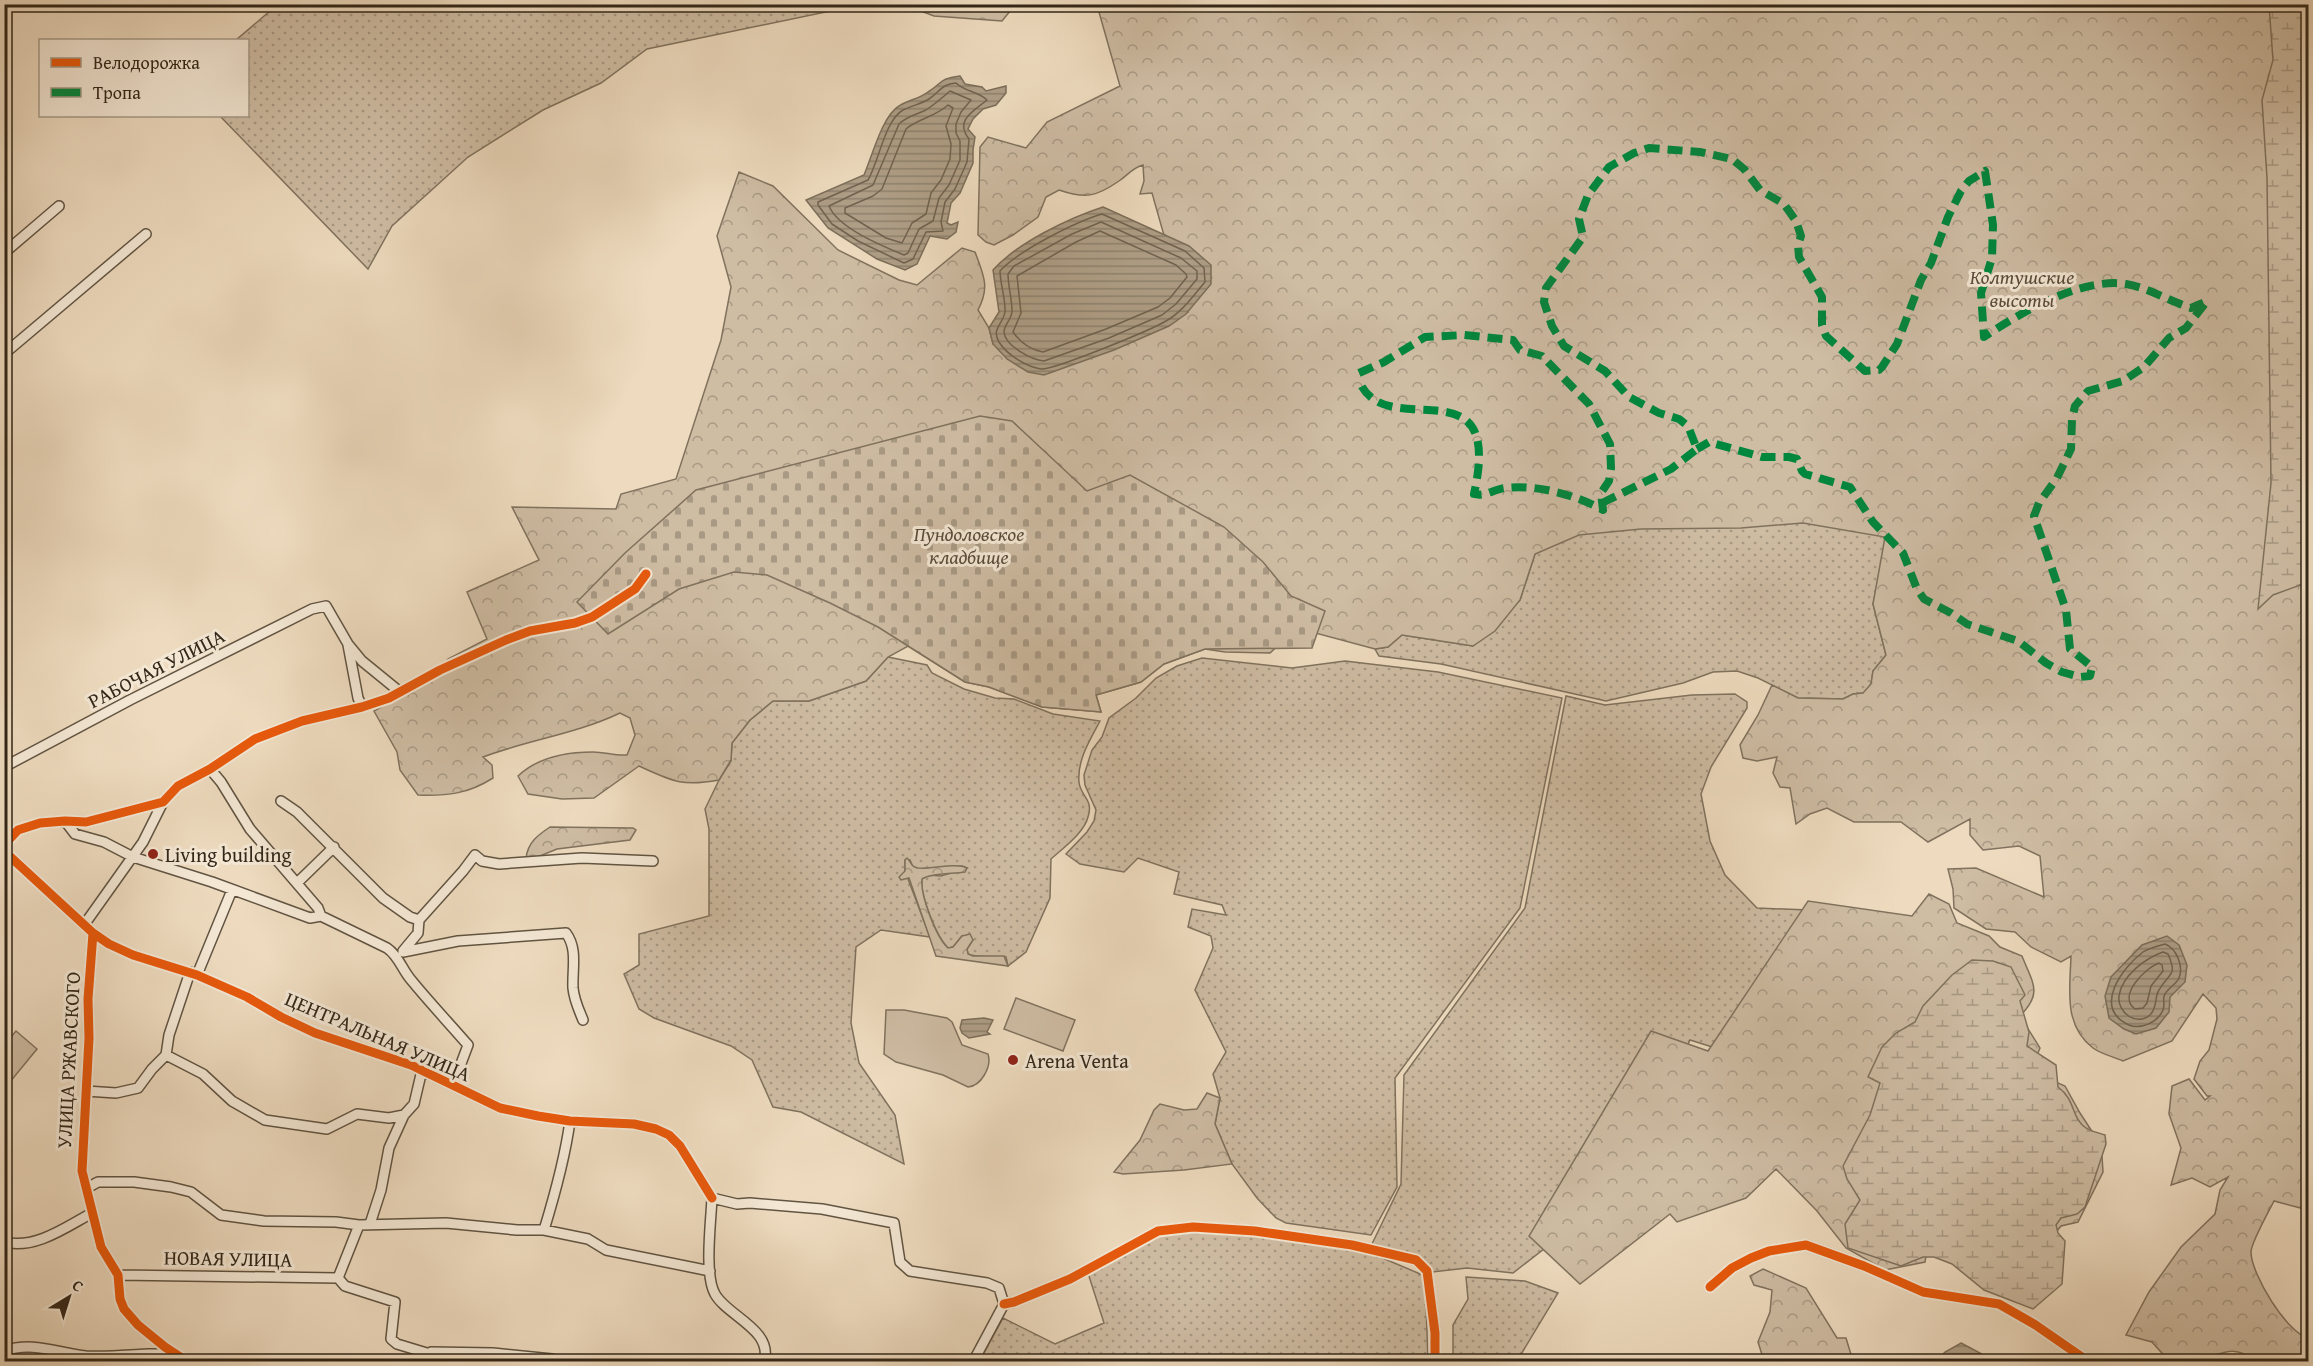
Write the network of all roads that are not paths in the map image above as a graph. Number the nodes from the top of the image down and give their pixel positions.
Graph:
1 (59, 206) dead end
2 (146, 234) dead end
3 (4, 253) edge
4 (4, 354) edge
5 (646, 574) dead end
6 (348, 644) junction
7 (400, 692) junction
8 (362, 707) junction
9 (4, 767) edge
10 (210, 769) junction
11 (281, 801) dead end
12 (163, 802) junction
13 (65, 821) junction
14 (4, 845) edge
15 (334, 847) junction
16 (4, 851) edge
17 (134, 857) junction
18 (653, 861) dead end
19 (297, 883) junction
20 (232, 890) junction
21 (321, 916) junction
22 (419, 920) junction
23 (84, 925) junction
24 (93, 933) junction
25 (400, 953) junction
26 (194, 974) junction
27 (583, 1020) dead end
28 (166, 1055) junction
29 (422, 1070) junction
30 (453, 1085) junction
31 (86, 1090) junction
32 (404, 1115) junction
33 (570, 1121) junction
34 (87, 1188) junction
35 (712, 1198) junction
36 (92, 1213) junction
37 (370, 1224) junction
38 (359, 1225) junction
39 (544, 1230) junction
40 (4, 1242) edge
41 (710, 1271) junction
42 (118, 1275) junction
43 (338, 1278) junction
44 (1710, 1287) dead end
45 (1005, 1304) junction
46 (4, 1351) edge
47 (175, 1354) junction
48 (427, 1358) edge
49 (112, 1359) edge
50 (552, 1359) dead end
51 (188, 1362) edge
52 (764, 1362) edge
53 (973, 1362) edge
54 (1435, 1362) edge
55 (2089, 1362) edge

1 - 3 street
2 - 4 street
5 - 7 street
6 - 7 street
6 - 8 street
6 - 9 street, РАБОЧАЯ УЛИЦА
7 - 8 street
8 - 10 street
10 - 12 street
10 - 19 street
11 - 15 street
12 - 13 street
12 - 17 street
13 - 14 street
13 - 17 street
15 - 19 street
15 - 22 street
16 - 23 street, ЦЕНТРАЛЬНАЯ УЛИЦА
17 - 20 street
17 - 23 street
18 - 22 street
19 - 21 street
20 - 21 street
20 - 26 street
21 - 25 street
22 - 25 street
23 - 24 street, ЦЕНТРАЛЬНАЯ УЛИЦА
24 - 26 street, ЦЕНТРАЛЬНАЯ УЛИЦА
24 - 31 street, УЛИЦА РЖАВСКОГО
25 - 27 street
25 - 30 street
26 - 28 street
26 - 29 street, ЦЕНТРАЛЬНАЯ УЛИЦА
28 - 31 street
28 - 32 street
29 - 30 street, ЦЕНТРАЛЬНАЯ УЛИЦА
29 - 32 street
30 - 33 street, ЦЕНТРАЛЬНАЯ УЛИЦА
31 - 34 street, УЛИЦА РЖАВСКОГО
32 - 37 street
33 - 35 street, ЦЕНТРАЛЬНАЯ УЛИЦА
33 - 39 street
34 - 36 street, УЛИЦА РЖАВСКОГО
34 - 38 street
35 - 41 street
35 - 45 street
36 - 40 street
36 - 42 street, УЛИЦА РЖАВСКОГО
37 - 38 street
37 - 39 street
38 - 43 street
39 - 41 street
41 - 52 street
42 - 43 street, НОВАЯ УЛИЦА
42 - 47 street
43 - 48 street
44 - 55 street
45 - 53 street
45 - 54 street
46 - 49 street
47 - 49 street
47 - 51 street
48 - 50 street

